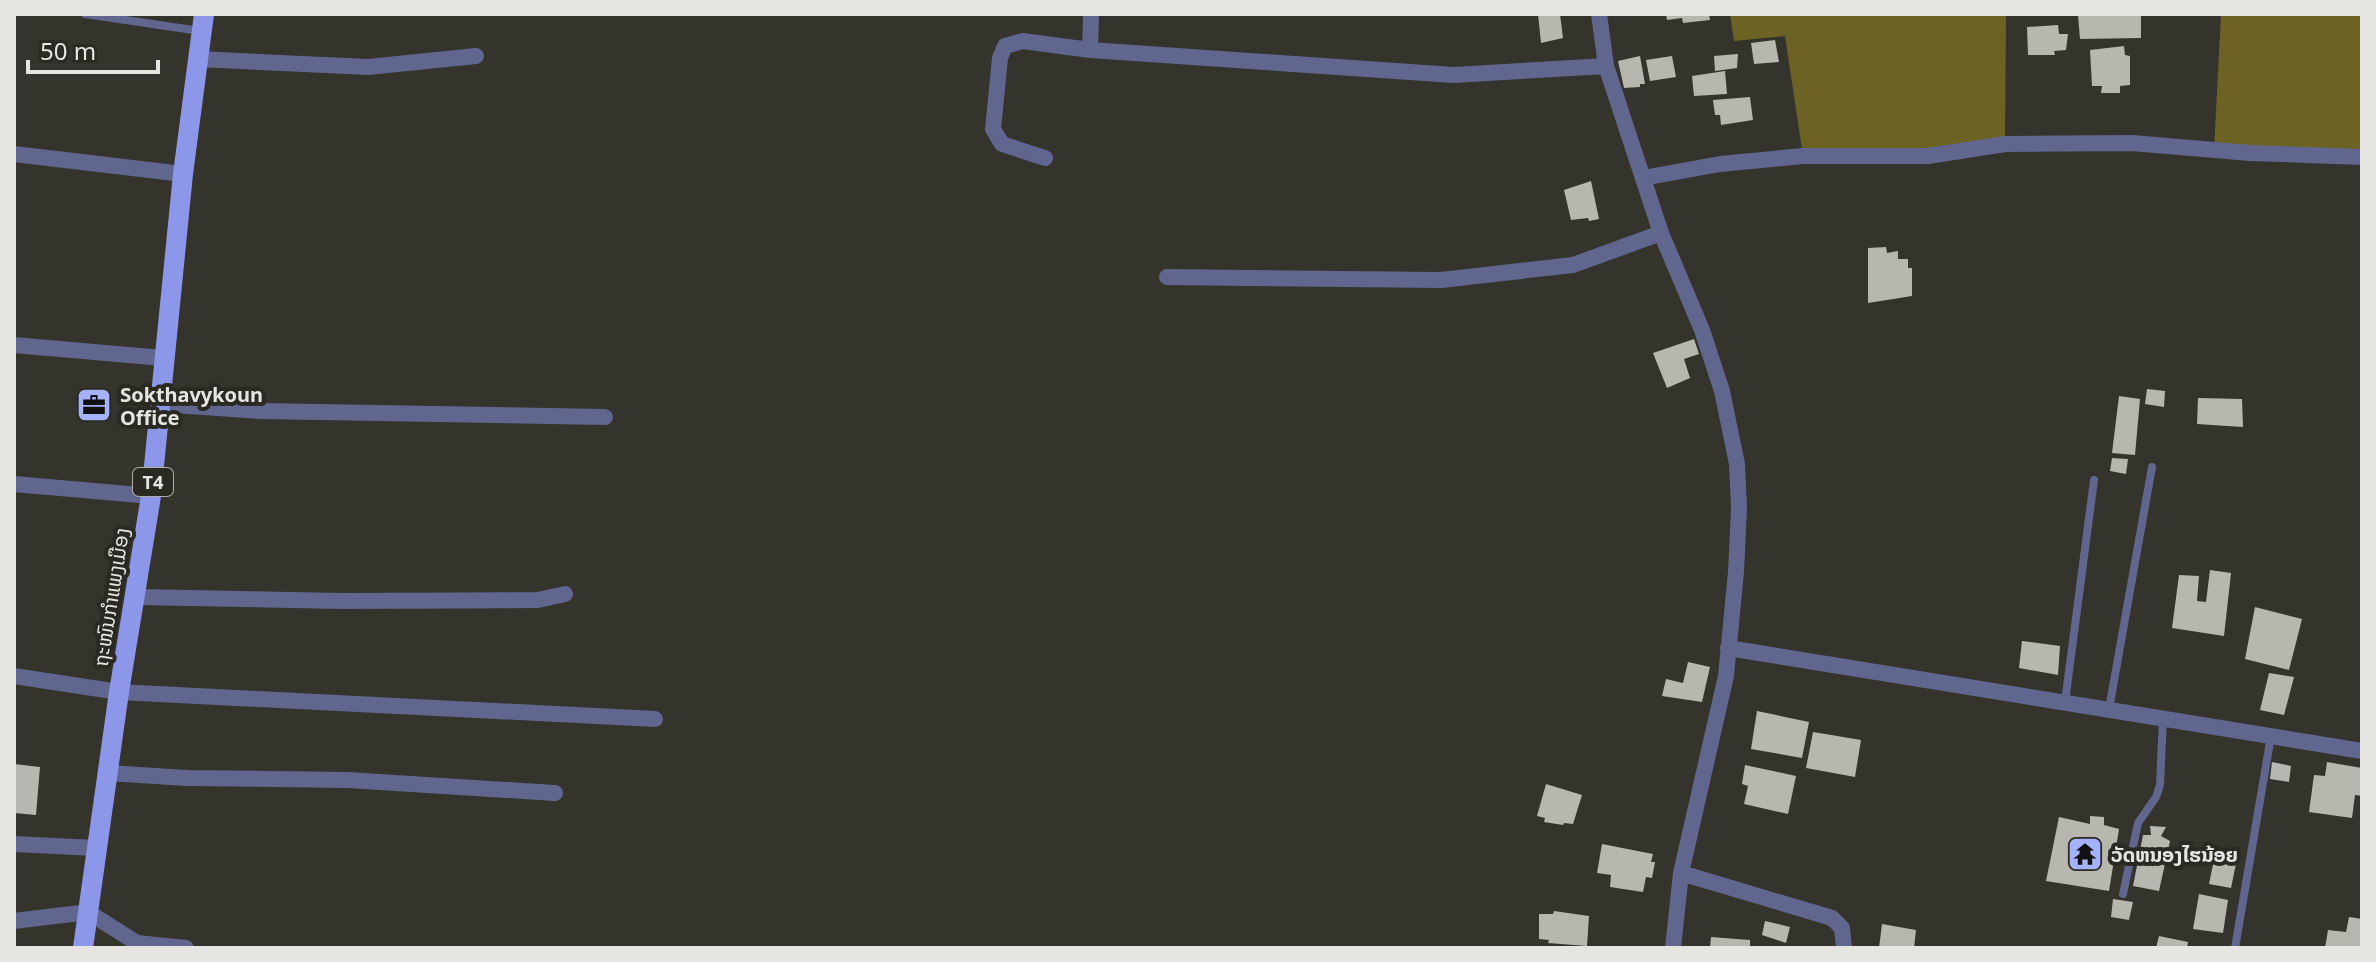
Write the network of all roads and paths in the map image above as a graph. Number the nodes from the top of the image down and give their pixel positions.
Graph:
1 (85, 14) edge
2 (1091, 14) edge
3 (1599, 14) edge
4 (202, 22) edge
5 (1090, 50) junction
6 (476, 56) dead end
7 (197, 59) junction
8 (1606, 66) junction
9 (14, 154) edge
10 (2362, 157) edge
11 (1045, 158) dead end
12 (183, 174) junction
13 (1643, 178) junction
14 (1661, 233) junction
15 (1167, 277) dead end
16 (14, 345) edge
17 (163, 358) junction
18 (161, 404) junction
19 (605, 417) dead end
20 (2152, 467) dead end
21 (2094, 480) dead end
22 (14, 484) edge
23 (151, 496) junction
24 (565, 594) dead end
25 (136, 597) junction
26 (1728, 648) junction
27 (14, 676) edge
28 (119, 692) junction
29 (2065, 702) junction
30 (2109, 709) junction
31 (655, 719) dead end
32 (2163, 719) junction
33 (2271, 735) junction
34 (2362, 751) edge
35 (108, 773) junction
36 (555, 793) dead end
37 (14, 844) edge
38 (96, 848) junction
39 (1681, 873) junction
40 (2123, 894) dead end
41 (88, 912) junction
42 (14, 921) edge
43 (83, 948) edge
44 (186, 948) edge
45 (1673, 948) edge
46 (1844, 948) edge
47 (2235, 948) edge

1 - 4 lane
2 - 5 street
3 - 8 street
4 - 7 main road, ຖະໜົນກຳແພງເມືອງ / T4
5 - 8 street
5 - 11 street
6 - 7 street
7 - 12 main road, ຖະໜົນກຳແພງເມືອງ / T4
8 - 13 street
9 - 12 street
10 - 13 street
12 - 17 main road, ຖະໜົນກຳແພງເມືອງ / T4
13 - 14 street
14 - 15 street
14 - 26 street
16 - 17 street
17 - 18 main road, ຖະໜົນກຳແພງເມືອງ / T4
18 - 19 street
18 - 23 main road, ຖະໜົນກຳແພງເມືອງ / T4
20 - 30 lane
21 - 29 lane
22 - 23 street
23 - 25 main road, ຖະໜົນກຳແພງເມືອງ / T4
24 - 25 street
25 - 28 main road, ຖະໜົນກຳແພງເມືອງ / T4
26 - 29 street
26 - 39 street
27 - 28 street
28 - 31 street
28 - 35 main road, ຖະໜົນກຳແພງເມືອງ / T4
29 - 30 street
30 - 32 street
32 - 33 street
32 - 40 lane
33 - 34 street
33 - 47 lane
35 - 36 street
35 - 38 main road, ຖະໜົນກຳແພງເມືອງ / T4
37 - 38 street
38 - 41 main road, ຖະໜົນກຳແພງເມືອງ / T4
39 - 45 street
39 - 46 street
41 - 42 street
41 - 43 main road, ຖະໜົນກຳແພງເມືອງ / T4
41 - 44 street

